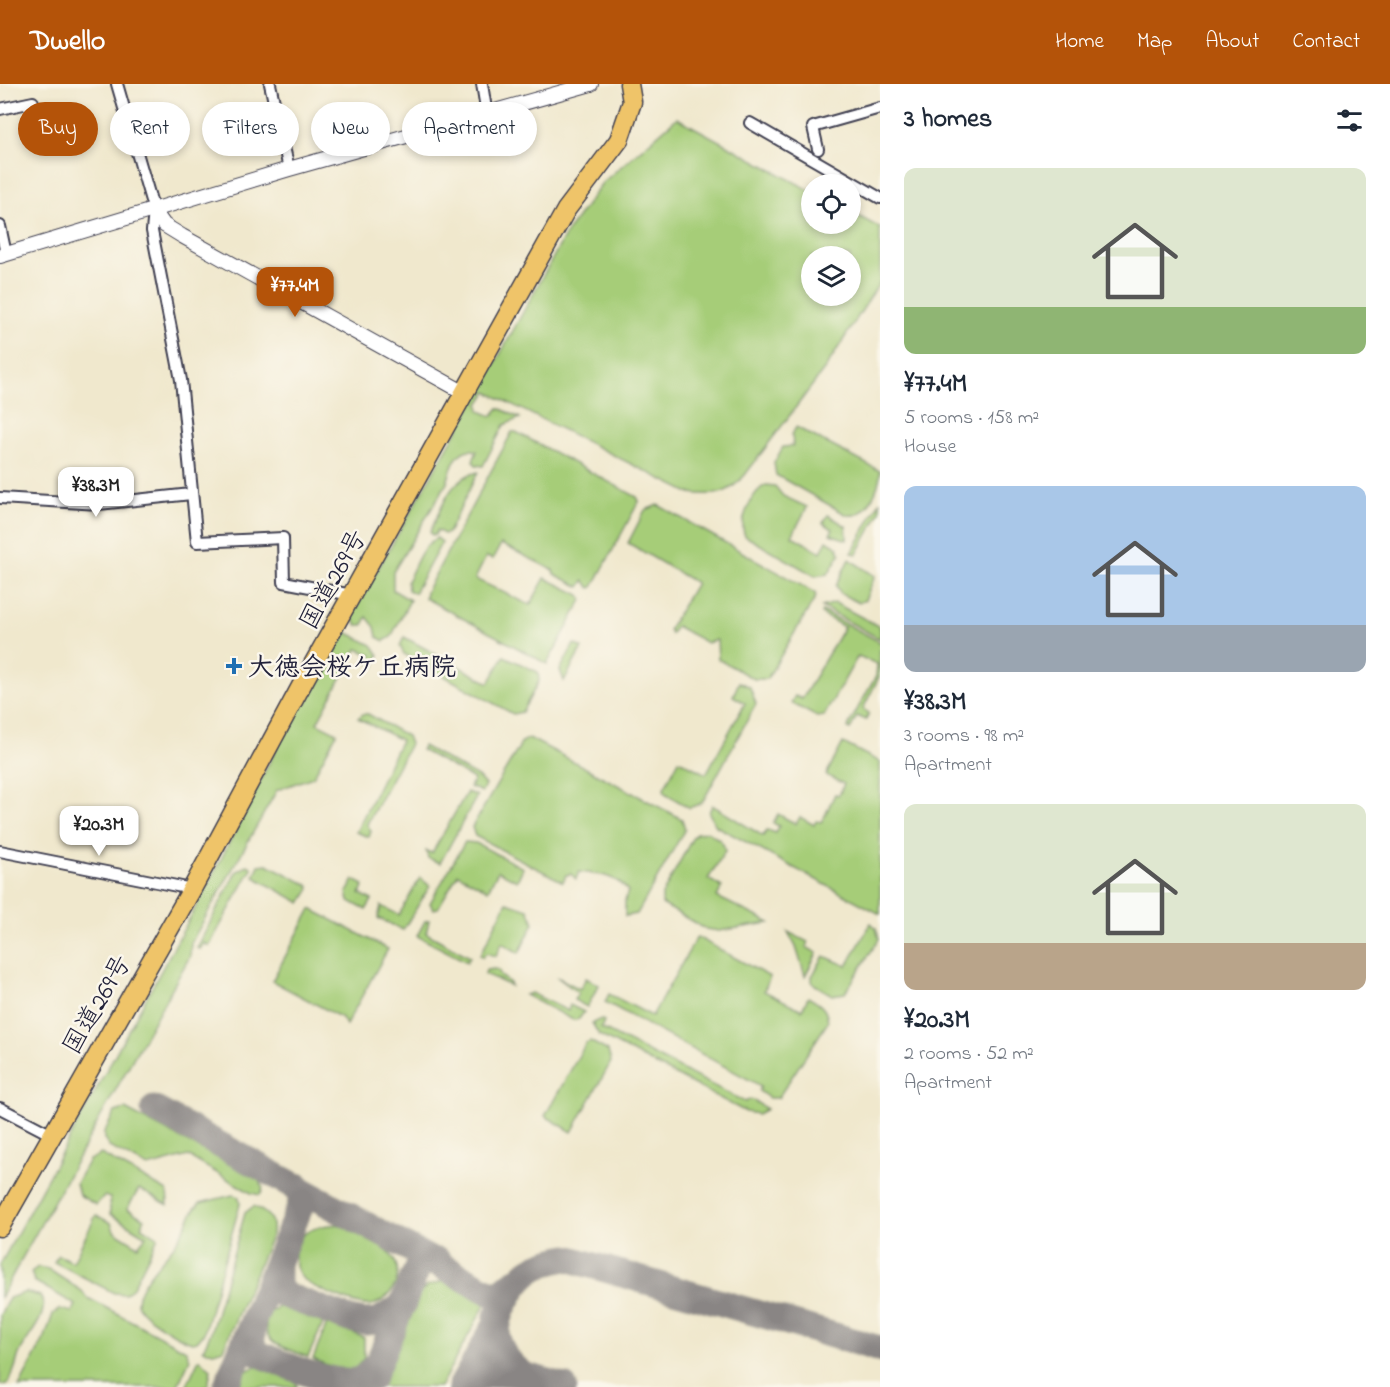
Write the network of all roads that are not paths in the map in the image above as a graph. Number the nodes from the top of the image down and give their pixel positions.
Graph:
1 (117, 84) edge
2 (270, 84) edge
3 (482, 84) edge
4 (591, 84) edge
5 (629, 84) edge
6 (485, 102) edge
7 (531, 102) edge
8 (18, 105) edge
9 (880, 108) edge
10 (0, 109) edge
11 (750, 123) dead end
12 (402, 138) edge
13 (818, 149) dead end
14 (289, 169) junction
15 (880, 198) edge
16 (154, 211) junction
17 (0, 226) edge
18 (3, 255) edge
19 (465, 393) junction
20 (191, 494) junction
21 (0, 498) edge
22 (352, 594) junction
23 (0, 851) edge
24 (192, 889) junction
25 (0, 1108) edge
26 (50, 1134) junction
27 (0, 1227) edge

1 - 16 street
2 - 14 street
3 - 6 street
4 - 7 street
5 - 19 highway, 国道269号
8 - 10 street
9 - 13 street
11 - 15 street
12 - 14 street
14 - 16 street
16 - 18 street
16 - 19 street
16 - 20 street
17 - 18 street
19 - 22 highway, 国道269号
20 - 21 street
20 - 22 street
22 - 24 highway, 国道269号
23 - 24 street
24 - 26 highway, 国道269号
25 - 26 street
26 - 27 highway, 国道269号

